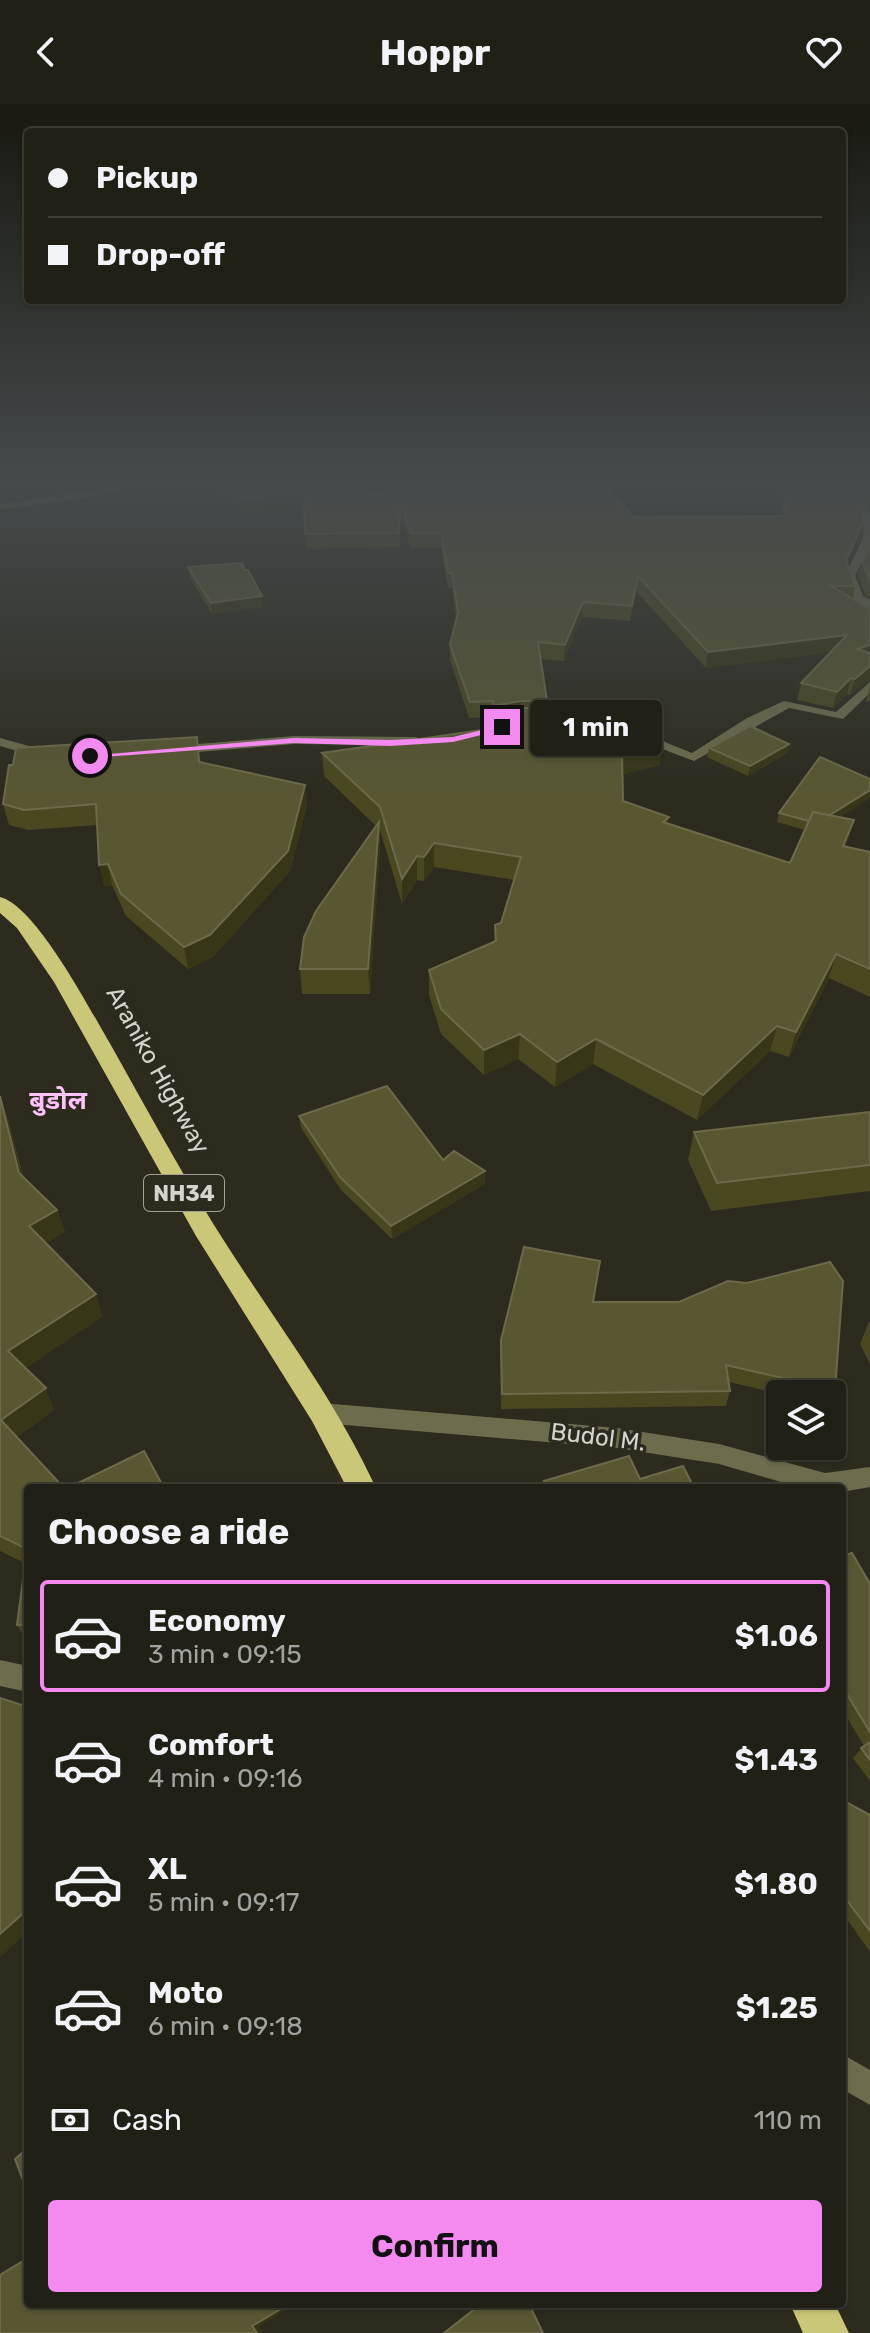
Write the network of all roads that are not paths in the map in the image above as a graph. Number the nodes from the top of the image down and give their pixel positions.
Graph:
1 (853, 585) edge
2 (870, 605) edge
3 (870, 686) edge
4 (532, 724) edge
5 (438, 740) edge
6 (0, 742) edge
7 (164, 750) edge
8 (60, 758) edge
9 (0, 903) edge
10 (322, 1413) junction
11 (870, 1477) edge
12 (360, 1484) edge
13 (0, 1673) edge
14 (24, 1678) edge
15 (846, 2073) edge
16 (870, 2089) edge
17 (813, 2308) edge
18 (827, 2333) edge

1 - 2 street
3 - 4 street
5 - 7 street
6 - 8 street
9 - 10 highway, Araniko Highway / NH34
10 - 11 street, Budol M.
10 - 12 highway, Araniko Highway / NH34
13 - 14 street
15 - 16 street
17 - 18 highway

